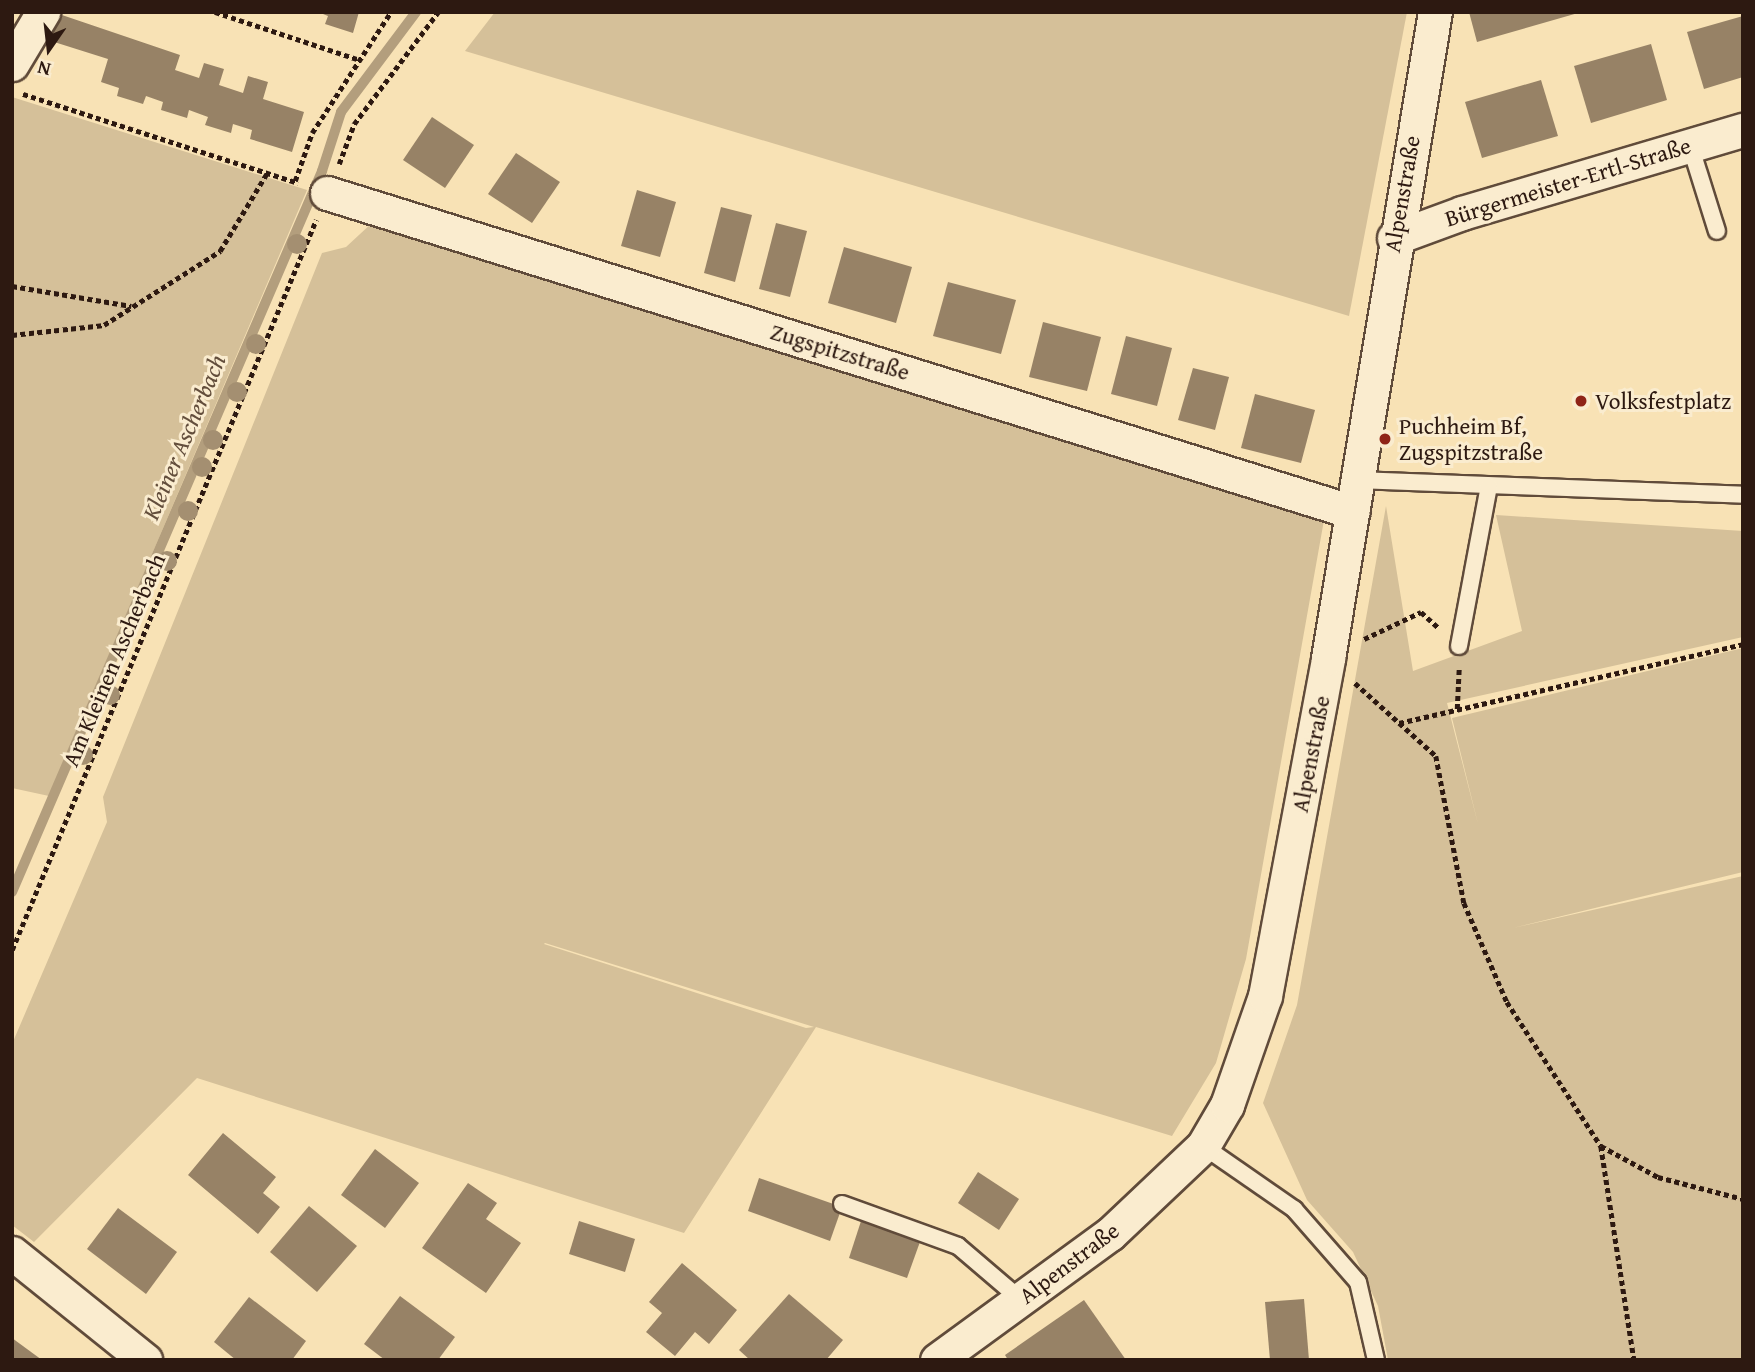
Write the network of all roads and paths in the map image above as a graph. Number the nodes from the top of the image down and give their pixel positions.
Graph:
1 (43, 12) edge
2 (215, 12) edge
3 (391, 12) edge
4 (438, 12) edge
5 (1435, 12) edge
6 (358, 59) junction
7 (12, 64) edge
8 (12, 90) edge
9 (1743, 130) edge
10 (1690, 145) junction
11 (267, 172) junction
12 (327, 193) junction
13 (1717, 231) dead end
14 (1394, 238) junction
15 (12, 286) edge
16 (132, 307) junction
17 (12, 335) edge
18 (1358, 480) junction
19 (1489, 486) junction
20 (1743, 495) edge
21 (1353, 512) junction
22 (1360, 641) dead end
23 (1743, 644) edge
24 (1459, 646) junction
25 (1328, 658) junction
26 (1457, 709) junction
27 (1399, 723) junction
28 (12, 950) edge
29 (1203, 1146) junction
30 (1601, 1146) junction
31 (1743, 1199) edge
32 (842, 1204) dead end
33 (12, 1253) edge
34 (1020, 1299) junction
35 (145, 1360) edge
36 (937, 1360) edge
37 (1376, 1360) edge
38 (1634, 1360) edge

1 - 7 street
2 - 6 path
3 - 6 path
4 - 12 path, Am Kleinen Ascherbach
5 - 14 street, Alpenstraße
6 - 11 path
8 - 11 path
9 - 10 street, Bürgermeister-Ertl-Straße
10 - 13 lane
10 - 14 street, Bürgermeister-Ertl-Straße
11 - 16 path
12 - 21 street, Zugspitzstraße
12 - 28 path, Am Kleinen Ascherbach
14 - 18 street, Alpenstraße
15 - 16 path
16 - 17 path
18 - 19 lane
18 - 21 street, Alpenstraße
19 - 20 lane
19 - 24 lane
21 - 25 street, Alpenstraße
22 - 24 path
23 - 26 path
24 - 26 path
25 - 27 path
25 - 29 street, Alpenstraße
26 - 27 path
27 - 30 path
29 - 34 street, Alpenstraße
29 - 37 lane
30 - 31 path
30 - 38 path
32 - 34 lane
33 - 35 street
34 - 36 street, Alpenstraße

